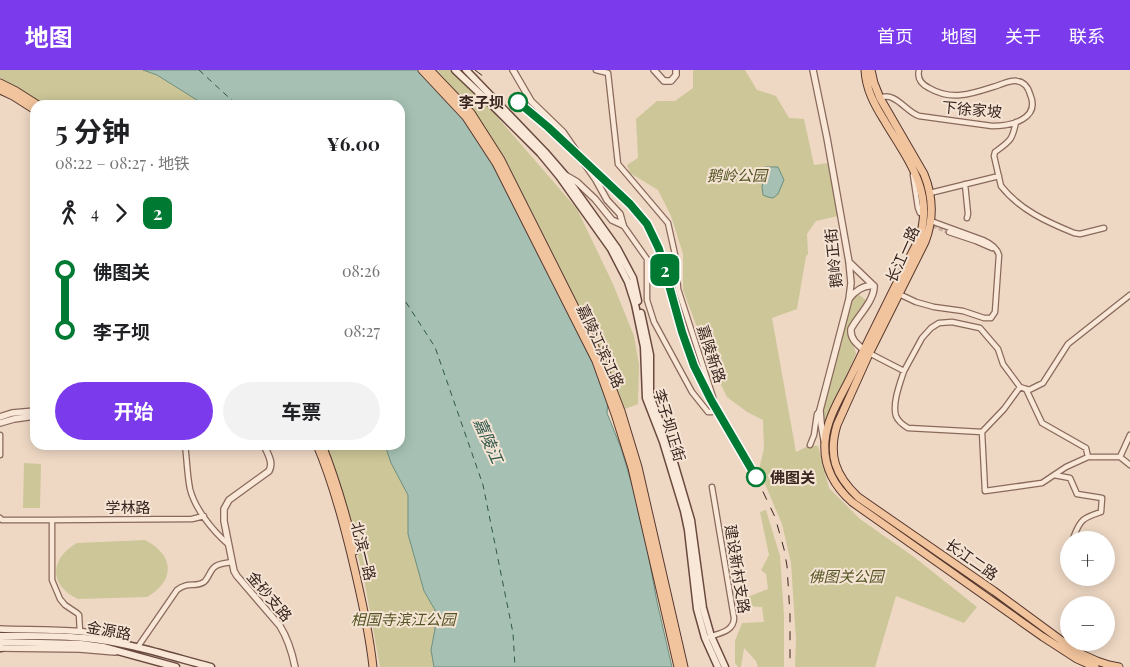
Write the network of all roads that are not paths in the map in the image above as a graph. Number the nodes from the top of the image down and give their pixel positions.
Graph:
1 (422, 70) edge
2 (430, 70) edge
3 (455, 70) edge
4 (466, 70) edge
5 (513, 70) edge
6 (596, 70) edge
7 (654, 70) edge
8 (676, 70) edge
9 (813, 70) edge
10 (865, 70) edge
11 (872, 70) edge
12 (919, 70) edge
13 (0, 83) edge
14 (0, 90) edge
15 (880, 98) junction
16 (30, 100) edge
17 (30, 107) edge
18 (1016, 122) junction
19 (912, 166) junction
20 (564, 174) junction
21 (999, 176) junction
22 (965, 184) junction
23 (930, 193) junction
24 (920, 213) dead end
25 (967, 218) dead end
26 (931, 221) junction
27 (622, 226) junction
28 (1104, 228) dead end
29 (949, 232) tunnel mouth
30 (996, 249) junction
31 (849, 262) junction
32 (874, 286) junction
33 (899, 294) junction
34 (1130, 295) edge
35 (849, 299) junction
36 (866, 352) junction
37 (904, 371) junction
38 (1020, 387) junction
39 (1026, 389) junction
40 (820, 410) junction
41 (30, 411) edge
42 (0, 416) edge
43 (30, 417) edge
44 (0, 423) edge
45 (982, 432) junction
46 (0, 434) edge
47 (1130, 435) edge
48 (825, 442) junction
49 (810, 446) dead end
50 (186, 450) edge
51 (266, 450) edge
52 (319, 450) edge
53 (324, 450) edge
54 (832, 450) joint
55 (0, 455) edge
56 (1088, 457) junction
57 (1120, 457) junction
58 (1130, 465) edge
59 (1054, 475) junction
60 (712, 487) dead end
61 (686, 511) junction
62 (204, 516) junction
63 (0, 518) edge
64 (52, 520) junction
65 (1076, 531) edge
66 (228, 544) junction
67 (232, 562) junction
68 (0, 631) edge
69 (80, 632) junction
70 (708, 637) junction
71 (128, 645) junction
72 (0, 647) edge
73 (137, 648) junction
74 (371, 655) junction
75 (176, 667) edge
76 (211, 667) edge
77 (295, 667) edge
78 (368, 667) edge
79 (373, 667) edge
80 (377, 667) edge
81 (678, 667) edge
82 (684, 667) edge
83 (718, 667) edge
84 (725, 667) edge
85 (1095, 667) edge
86 (1119, 667) edge

1 - 81 main road, 嘉陵江滨江路
2 - 82 main road, 嘉陵江滨江路
3 - 61 main road, 李子坝正街
4 - 20 main road, 李子坝正街
5 - 27 street
6 - 27 street, 嘉陵新路
7 - 8 street
9 - 31 street, 鹅岭正街
10 - 19 main road, 长江一路
11 - 15 main road, 长江一路
12 - 18 street, 下徐家坡
13 - 16 main road
14 - 17 main road
15 - 18 street, 下徐家坡
15 - 23 main road, 长江一路
18 - 21 street
19 - 24 street
19 - 36 main road, 长江一路
20 - 27 street, 嘉陵新路
20 - 61 main road, 李子坝正街
21 - 22 street
21 - 28 street
22 - 23 street
22 - 25 street
23 - 26 main road, 长江一路
26 - 30 street
26 - 33 main road, 长江一路
29 - 30 street
30 - 33 street
31 - 32 street
31 - 35 street, 鹅岭正街
32 - 35 street
32 - 36 street
33 - 36 main road, 长江一路
34 - 39 street
35 - 40 street, 鹅岭正街
36 - 37 street
36 - 48 main road, 长江一路
36 - 54 main road, 长江一路
37 - 38 street
37 - 45 street
38 - 39 street
38 - 45 street
39 - 56 street
40 - 48 street, 鹅岭正街
40 - 49 street
41 - 42 street
43 - 44 street
45 - 59 street
46 - 55 street
47 - 57 street
48 - 85 main road, 长江二路
50 - 62 street
51 - 66 street, 金砂支路
52 - 74 main road, 北滨一路
53 - 80 main road, 北滨一路
54 - 86 main road, 长江二路
56 - 57 street
56 - 59 street
57 - 58 street
59 - 65 street
60 - 70 street, 建设新村支路
61 - 70 main road, 李子坝正街
62 - 64 street, 学林路
62 - 66 street
63 - 64 street, 学林路
64 - 69 street
66 - 67 street, 金砂支路
67 - 73 street
67 - 77 street, 金砂支路
68 - 69 street
68 - 71 main road, 金源路
69 - 71 street
70 - 83 main road, 李子坝正街
70 - 84 main road, 李子坝正街
71 - 73 main road, 金源路
72 - 75 main road, 金源路
73 - 76 main road, 金源路
74 - 78 main road
74 - 79 main road, 北滨一路

